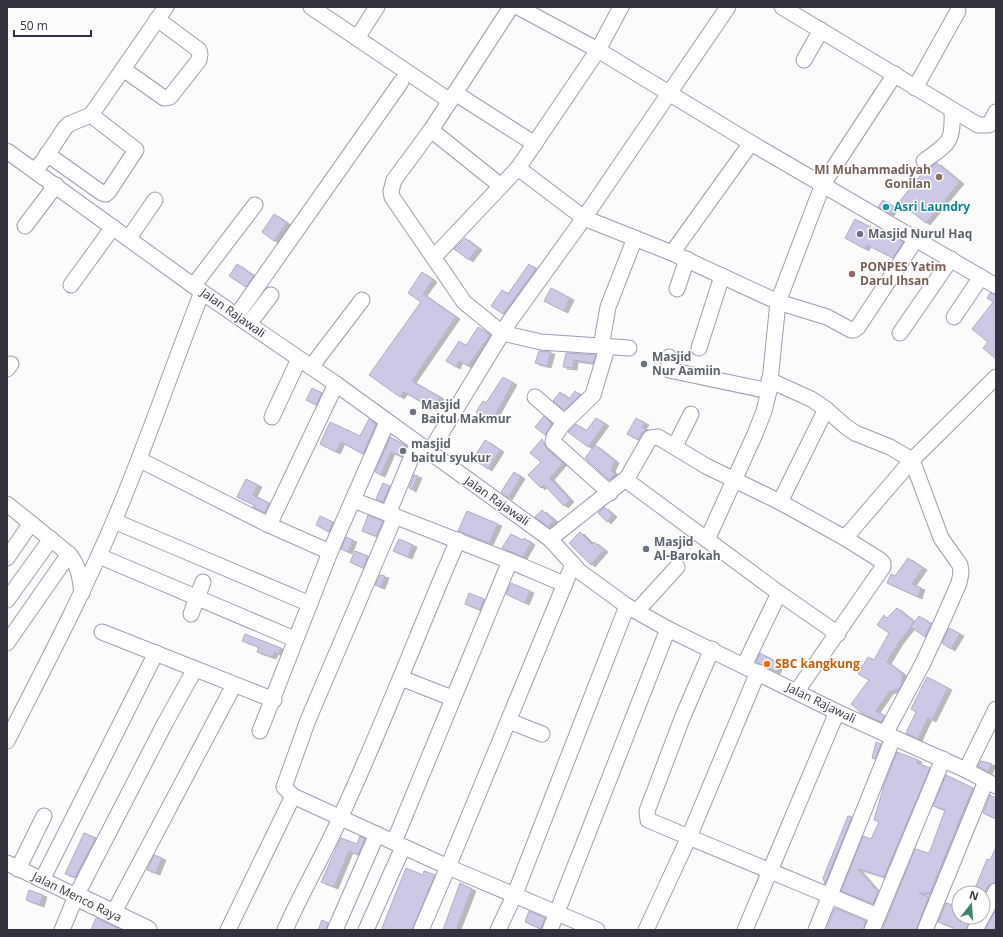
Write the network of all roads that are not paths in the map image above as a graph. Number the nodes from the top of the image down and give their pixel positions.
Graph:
1 (166, 7) edge
2 (311, 7) edge
3 (378, 7) edge
4 (511, 7) edge
5 (518, 7) edge
6 (621, 7) edge
7 (728, 7) edge
8 (787, 8) edge
9 (958, 11) dead end
10 (157, 19) junction
11 (821, 30) junction
12 (357, 38) junction
13 (598, 50) junction
14 (804, 60) dead end
15 (123, 69) junction
16 (895, 74) junction
17 (401, 82) dead end
18 (915, 88) junction
19 (670, 94) junction
20 (452, 97) junction
21 (952, 110) junction
22 (91, 115) junction
23 (995, 117) edge
24 (431, 130) junction
25 (751, 142) junction
26 (535, 144) junction
27 (7, 151) edge
28 (48, 154) junction
29 (924, 161) dead end
30 (518, 168) junction
31 (35, 170) junction
32 (823, 184) junction
33 (56, 185) junction
34 (501, 186) junction
35 (154, 200) dead end
36 (255, 205) dead end
37 (584, 218) junction
38 (25, 226) dead end
39 (114, 227) junction
40 (129, 238) junction
41 (635, 238) junction
42 (916, 239) junction
43 (672, 253) junction
44 (434, 257) junction
45 (687, 259) junction
46 (951, 259) junction
47 (722, 276) junction
48 (981, 277) junction
49 (71, 285) dead end
50 (996, 286) edge
51 (198, 289) junction
52 (676, 289) dead end
53 (271, 295) dead end
54 (362, 300) dead end
55 (778, 302) junction
56 (954, 317) dead end
57 (243, 320) junction
58 (502, 333) junction
59 (900, 333) dead end
60 (604, 347) junction
61 (629, 348) dead end
62 (699, 348) dead end
63 (670, 357) dead end
64 (305, 363) junction
65 (996, 377) edge
66 (336, 384) junction
67 (769, 386) junction
68 (535, 398) dead end
69 (826, 409) junction
70 (690, 414) dead end
71 (272, 417) dead end
72 (387, 422) junction
73 (563, 424) junction
74 (417, 444) junction
75 (675, 446) junction
76 (429, 453) junction
77 (140, 460) junction
78 (912, 460) junction
79 (626, 480) junction
80 (734, 480) junction
81 (610, 493) junction
82 (353, 500) junction
83 (780, 502) junction
84 (7, 504) edge
85 (392, 515) junction
86 (114, 521) junction
87 (31, 523) junction
88 (269, 525) junction
89 (845, 538) junction
90 (51, 539) junction
91 (550, 539) junction
92 (458, 540) junction
93 (707, 540) junction
94 (330, 552) junction
95 (7, 558) edge
96 (72, 558) junction
97 (97, 560) junction
98 (510, 561) junction
99 (573, 564) junction
100 (677, 567) dead end
101 (203, 582) dead end
102 (564, 584) junction
103 (82, 593) junction
104 (779, 593) junction
105 (197, 598) junction
106 (7, 600) edge
107 (310, 604) junction
108 (632, 608) junction
109 (191, 614) dead end
110 (668, 629) junction
111 (102, 632) dead end
112 (838, 634) junction
113 (292, 638) dead end
114 (7, 643) edge
115 (712, 649) junction
116 (156, 653) junction
117 (195, 669) junction
118 (751, 669) junction
119 (401, 678) junction
120 (234, 685) junction
121 (797, 691) junction
122 (452, 698) junction
123 (274, 700) junction
124 (996, 709) edge
125 (838, 712) junction
126 (509, 721) junction
127 (260, 731) dead end
128 (542, 734) dead end
129 (889, 736) junction
130 (7, 741) edge
131 (943, 759) junction
132 (966, 770) junction
133 (991, 783) edge
134 (292, 796) junction
135 (44, 816) dead end
136 (341, 818) junction
137 (377, 834) junction
138 (689, 837) junction
139 (399, 844) junction
140 (13, 866) edge
141 (448, 867) junction
142 (770, 871) junction
143 (42, 880) junction
144 (996, 891) edge
145 (515, 894) junction
146 (76, 896) junction
147 (829, 896) junction
148 (991, 901) edge
149 (558, 913) junction
150 (112, 914) junction
151 (875, 923) edge
152 (62, 930) edge
153 (147, 930) edge
154 (228, 930) edge
155 (284, 930) edge
156 (335, 930) edge
157 (366, 930) edge
158 (421, 930) edge
159 (498, 930) edge
160 (550, 930) edge
161 (597, 930) edge
162 (646, 930) edge
163 (745, 930) edge
164 (816, 930) edge
165 (925, 930) edge

1 - 10 street
2 - 12 street
3 - 12 street
4 - 20 street
5 - 13 street
6 - 13 street
7 - 19 street
8 - 11 street
9 - 18 street
10 - 15 street
10 - 15 street
11 - 14 street
11 - 16 street
12 - 20 street
13 - 19 street
13 - 26 street
15 - 22 street
16 - 18 street
16 - 32 street
17 - 57 street
18 - 21 street
19 - 25 street
19 - 37 street
20 - 24 street
20 - 26 street
21 - 23 street
21 - 29 street
22 - 28 street
22 - 28 street
24 - 34 street
24 - 44 street
25 - 32 street
25 - 43 street
26 - 30 street
27 - 31 street, Jalan Rajawali
28 - 31 street
30 - 34 street
30 - 37 street
31 - 33 street, Jalan Rajawali
32 - 42 street
32 - 55 street
33 - 38 street
33 - 39 street, Jalan Rajawali
34 - 44 street
35 - 40 street
36 - 51 street
37 - 41 street
37 - 58 street
39 - 40 street, Jalan Rajawali
39 - 49 street
40 - 51 street, Jalan Rajawali
41 - 43 street
41 - 60 street
42 - 46 street
42 - 55 street
43 - 45 street
44 - 58 street
45 - 47 street
45 - 52 street
46 - 48 street
46 - 59 street
47 - 55 street
47 - 62 street
48 - 50 street
48 - 56 street
51 - 57 street, Jalan Rajawali
51 - 77 street
53 - 57 street
54 - 64 street
55 - 67 street
57 - 64 street, Jalan Rajawali
58 - 60 street
58 - 76 street
60 - 61 street
60 - 73 street
63 - 67 street
64 - 66 street, Jalan Rajawali
64 - 71 street
65 - 78 street
66 - 72 street, Jalan Rajawali
66 - 88 street
67 - 69 street
67 - 80 street
68 - 73 street
69 - 78 street
69 - 83 street
70 - 75 street
72 - 74 street, Jalan Rajawali
72 - 82 street
73 - 81 street
74 - 76 street, Jalan Rajawali
74 - 85 street
75 - 79 street
75 - 80 street
76 - 91 street, Jalan Rajawali
77 - 86 street
77 - 88 street
78 - 89 street
78 - 129 street
79 - 81 street
79 - 93 street
80 - 83 street
80 - 93 street
81 - 91 street
82 - 85 street
82 - 94 street
83 - 89 street
84 - 87 street
85 - 92 street
85 - 134 street
86 - 97 street
86 - 107 street
87 - 90 street
87 - 95 street
88 - 94 street
89 - 112 street
90 - 96 street
90 - 106 street
91 - 99 street, Jalan Rajawali
92 - 98 street
92 - 119 street
93 - 104 street
94 - 107 street
96 - 97 street
96 - 103 street
96 - 114 street
97 - 103 street
97 - 105 street
98 - 102 street
98 - 122 street
99 - 102 street
99 - 108 street, Jalan Rajawali
100 - 108 street
101 - 105 street
102 - 126 street
103 - 130 street
104 - 112 street
104 - 118 street
105 - 109 street
105 - 113 street
107 - 123 street
108 - 110 street, Jalan Rajawali
108 - 145 street
110 - 115 street, Jalan Rajawali
110 - 149 street
111 - 116 street
112 - 121 street
115 - 118 street, Jalan Rajawali
115 - 138 street
116 - 117 street
116 - 143 street
117 - 120 street
117 - 146 street
118 - 121 street, Jalan Rajawali
118 - 138 street
119 - 122 street
119 - 136 street
120 - 123 street
120 - 150 street
121 - 125 street, Jalan Rajawali
122 - 139 street
123 - 127 street
124 - 132 street
125 - 129 street, Jalan Rajawali
125 - 142 street
126 - 128 street
126 - 141 street
129 - 131 street, Jalan Rajawali
129 - 147 street
131 - 132 street, Jalan Rajawali
131 - 151 street
132 - 133 street, Jalan Rajawali
133 - 165 street
134 - 136 street
134 - 154 street
135 - 140 street
136 - 137 street
136 - 155 street
137 - 139 street
137 - 156 street
138 - 142 street
138 - 162 street
139 - 141 street
139 - 157 street
140 - 143 street, Jalan Menco Raya
141 - 145 street
141 - 158 street
142 - 147 street
142 - 163 street
143 - 146 street, Jalan Menco Raya
144 - 148 street
145 - 149 street
145 - 159 street
146 - 150 main road, Jalan Menco Raya
146 - 152 street
147 - 151 street
147 - 164 street
149 - 160 street
149 - 161 street
150 - 153 main road, Jalan Menco Raya

